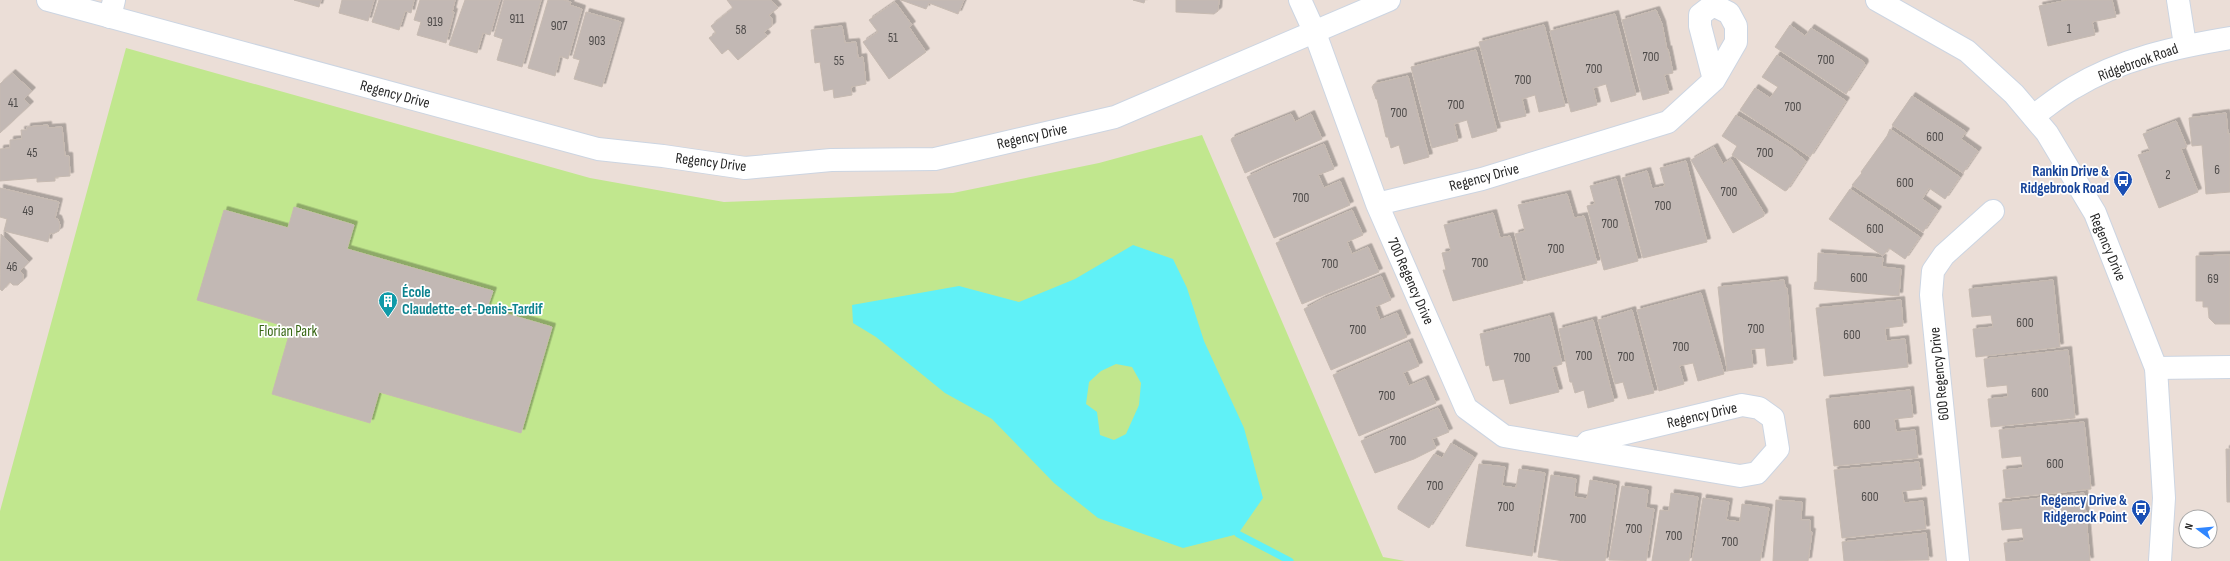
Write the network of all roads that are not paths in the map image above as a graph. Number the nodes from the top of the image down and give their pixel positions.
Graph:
1 (48, 0) edge
2 (1300, 0) edge
3 (1389, 0) edge
4 (1877, 0) edge
5 (2178, 0) edge
6 (112, 9) edge
7 (1315, 33) junction
8 (2230, 38) edge
9 (2185, 45) junction
10 (1714, 80) dead end
11 (2033, 116) junction
12 (1377, 204) junction
13 (1993, 211) dead end
14 (2230, 367) edge
15 (2156, 368) junction
16 (1583, 448) junction
17 (1958, 561) edge
18 (2160, 561) edge

1 - 6 street, Regency Drive
2 - 7 street, 700 Regency Drive
3 - 7 street, Regency Drive
4 - 11 street, Regency Drive
5 - 9 street
6 - 7 street, Regency Drive
7 - 12 street, 700 Regency Drive
8 - 9 street, Ridgebrook Road
9 - 11 street, Ridgebrook Road
10 - 12 street, Regency Drive
11 - 15 street, Regency Drive
12 - 16 street, 700 Regency Drive
13 - 17 street, 600 Regency Drive
14 - 15 street
15 - 18 street, Regency Drive
16 - 16 street, Regency Drive

